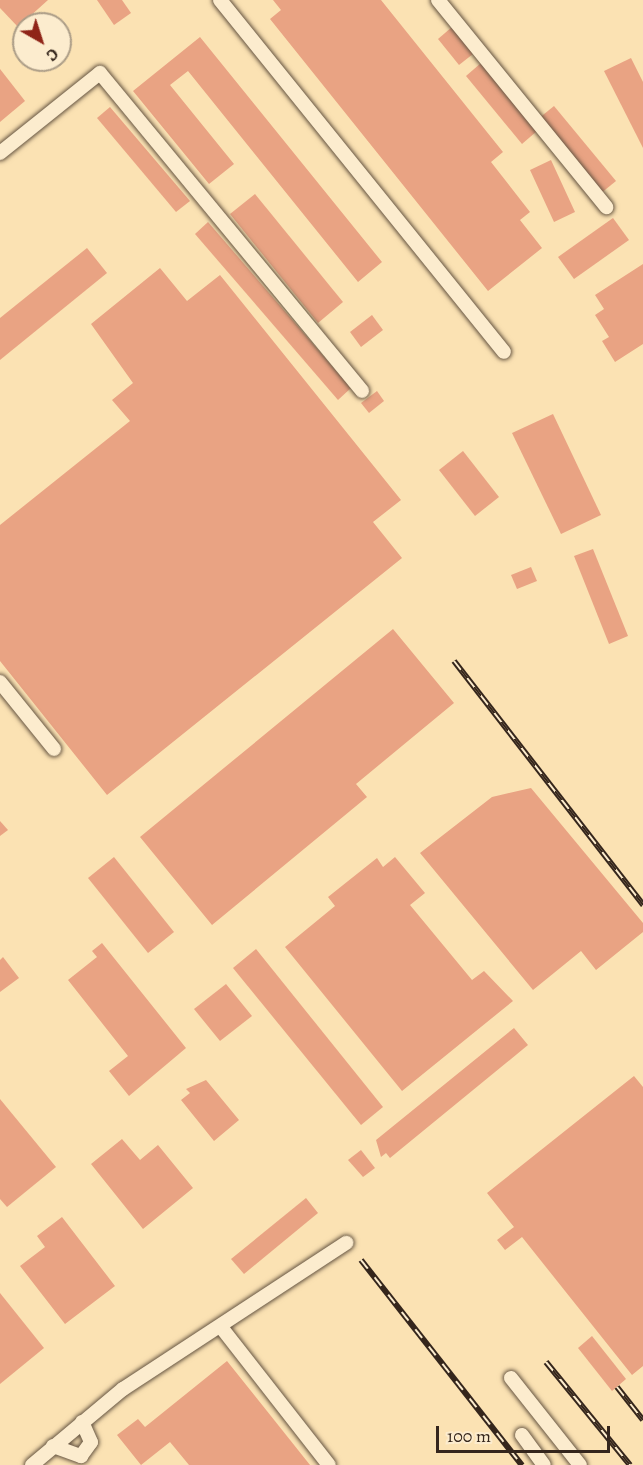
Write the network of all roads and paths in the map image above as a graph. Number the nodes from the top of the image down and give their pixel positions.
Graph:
1 (220, 0) edge
2 (438, 0) edge
3 (0, 153) edge
4 (606, 207) dead end
5 (504, 352) dead end
6 (362, 391) dead end
7 (0, 682) edge
8 (54, 750) dead end
9 (346, 1243) dead end
10 (220, 1327) junction
11 (511, 1378) dead end
12 (82, 1422) junction
13 (522, 1435) dead end
14 (52, 1446) junction
15 (32, 1465) edge
16 (330, 1465) edge
17 (544, 1465) edge
18 (580, 1465) edge

1 - 5 lane
2 - 4 lane
3 - 6 lane
7 - 8 lane
9 - 10 lane
10 - 12 lane
10 - 16 lane
11 - 18 lane
12 - 14 lane
12 - 14 lane
13 - 17 lane
14 - 15 lane

